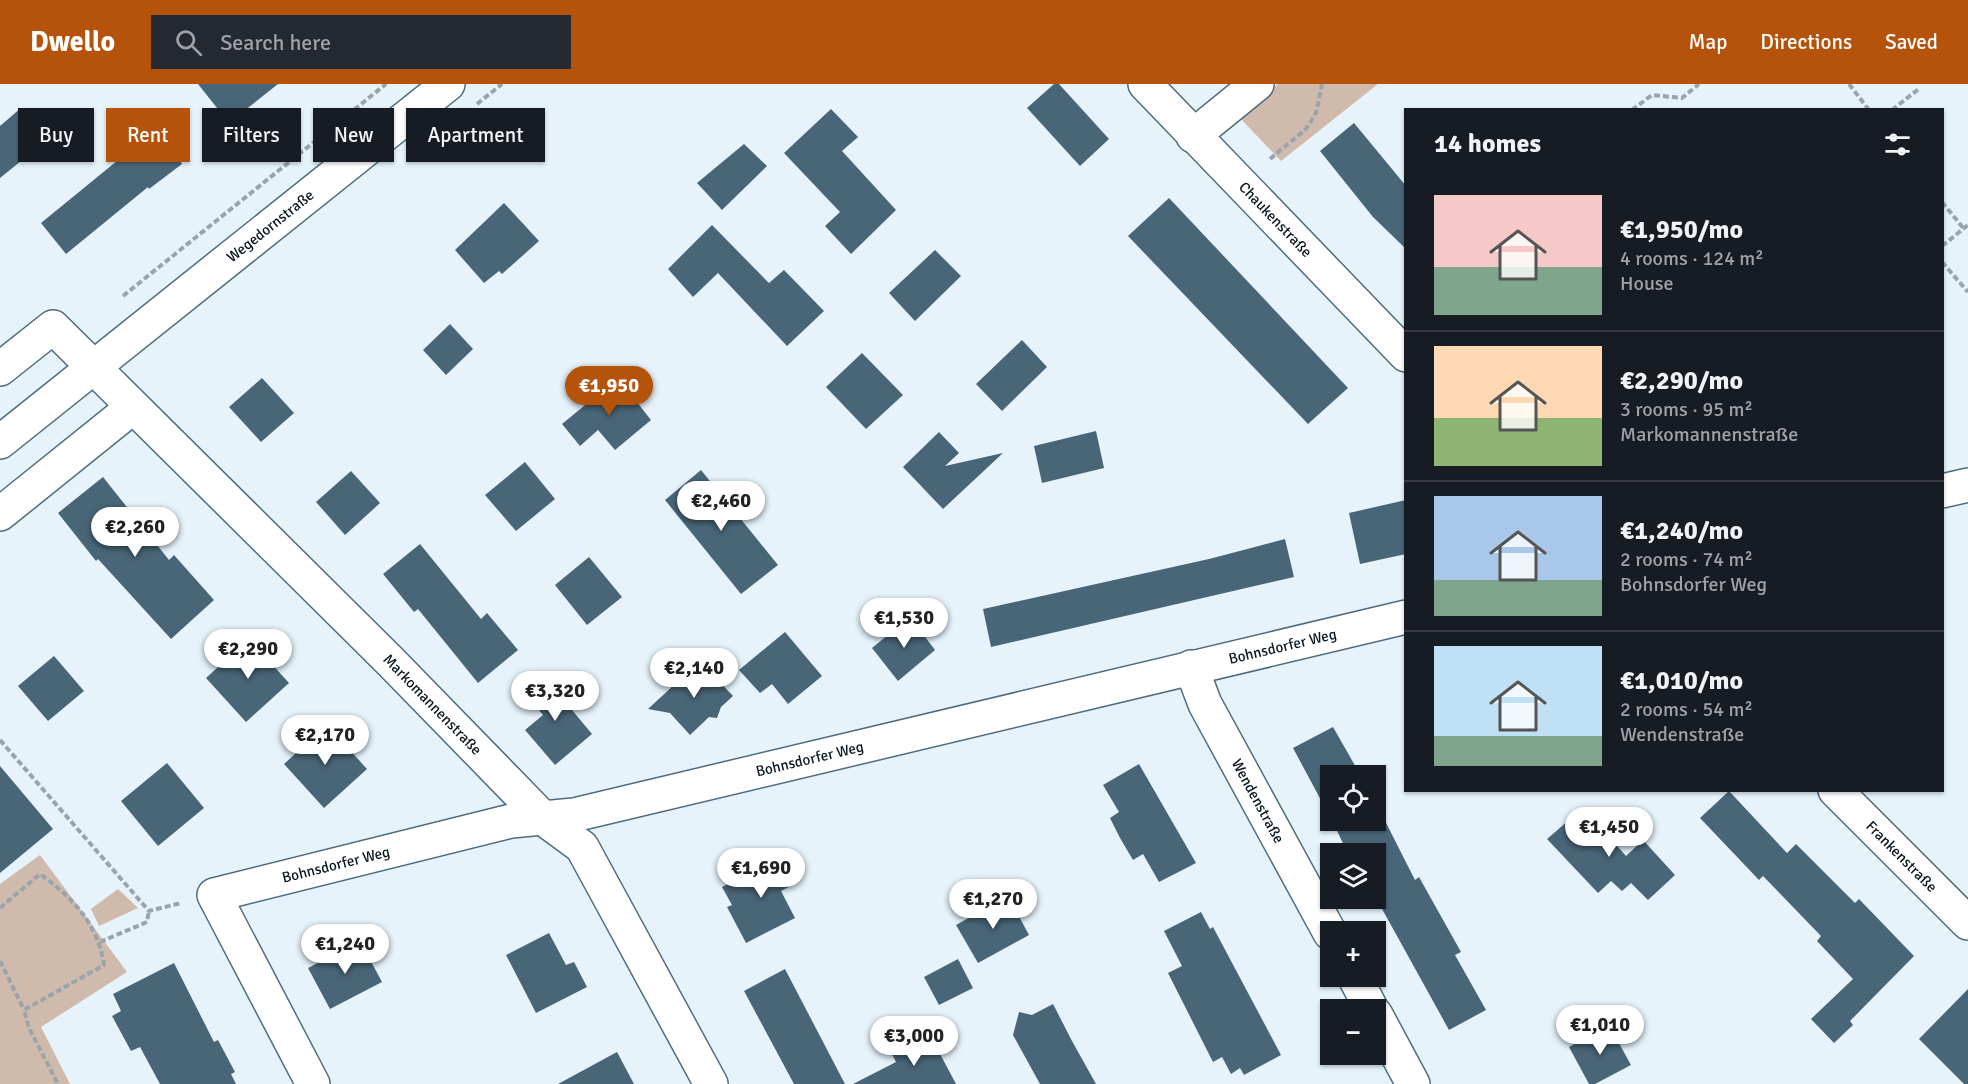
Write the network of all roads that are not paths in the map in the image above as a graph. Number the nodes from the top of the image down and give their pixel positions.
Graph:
1 (448, 84) edge
2 (1145, 84) edge
3 (1257, 84) edge
4 (1193, 136) junction
5 (1404, 354) edge
6 (95, 367) junction
7 (0, 369) edge
8 (133, 407) junction
9 (0, 442) edge
10 (1968, 485) edge
11 (1944, 491) edge
12 (0, 513) edge
13 (1404, 617) edge
14 (1191, 666) junction
15 (1837, 792) edge
16 (544, 819) junction
17 (1323, 921) edge
18 (1968, 923) edge
19 (1386, 1034) edge
20 (313, 1084) edge
21 (711, 1084) edge
22 (1413, 1084) edge

1 - 6 street, Wegedornstraße
2 - 4 street, Chaukenstraße
3 - 4 street
4 - 5 street, Chaukenstraße
6 - 7 street
6 - 8 street, Markomannenstraße
6 - 9 street, Wegedornstraße
8 - 12 street
8 - 16 street, Markomannenstraße
10 - 11 street
13 - 14 street, Bohnsdorfer Weg
14 - 16 street, Bohnsdorfer Weg
14 - 17 street, Wendenstraße
15 - 18 street, Frankenstraße
16 - 20 street, Bohnsdorfer Weg
16 - 21 street, Markomannenstraße
19 - 22 street

